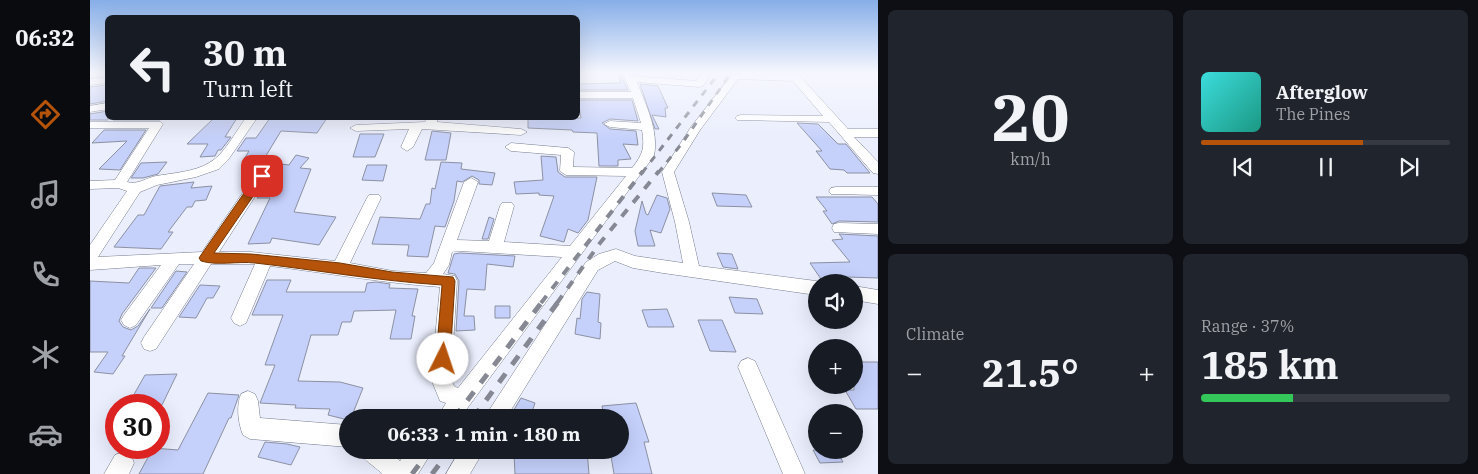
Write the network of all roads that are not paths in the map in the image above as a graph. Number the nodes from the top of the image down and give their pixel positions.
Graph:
1 (636, 95) edge
2 (721, 95) edge
3 (811, 95) edge
4 (741, 118) dead end
5 (833, 119) junction
6 (250, 120) edge
7 (427, 122) edge
8 (610, 124) dead end
9 (90, 125) edge
10 (646, 126) junction
11 (356, 128) dead end
12 (521, 132) dead end
13 (845, 133) junction
14 (878, 133) edge
15 (407, 147) dead end
16 (511, 147) dead end
17 (878, 170) edge
18 (635, 172) junction
19 (262, 176) dead end
20 (471, 182) dead end
21 (119, 184) junction
22 (90, 185) edge
23 (135, 189) junction
24 (836, 191) dead end
25 (878, 191) edge
26 (374, 198) dead end
27 (507, 206) dead end
28 (839, 228) dead end
29 (878, 228) edge
30 (495, 247) junction
31 (446, 248) junction
32 (573, 254) junction
33 (90, 257) edge
34 (176, 258) junction
35 (205, 258) junction
36 (265, 260) junction
37 (90, 264) edge
38 (340, 268) junction
39 (692, 271) junction
40 (431, 280) junction
41 (808, 287) edge
42 (863, 294) edge
43 (878, 297) edge
44 (240, 318) dead end
45 (130, 320) dead end
46 (150, 343) dead end
47 (748, 367) dead end
48 (462, 399) junction
49 (248, 401) dead end
50 (454, 409) edge
51 (500, 409) edge
52 (339, 435) edge
53 (383, 459) edge
54 (415, 459) edge
55 (467, 459) edge
56 (397, 474) edge
57 (404, 474) edge
58 (457, 474) edge
59 (794, 474) edge

1 - 10 street
2 - 39 street
3 - 5 street
4 - 5 street
5 - 13 street
6 - 23 street
7 - 11 street
7 - 12 street
7 - 15 street
8 - 10 street
9 - 21 street
10 - 18 street
13 - 14 street
13 - 17 street
16 - 18 street
18 - 32 street
19 - 35 street
20 - 31 street
21 - 22 street
21 - 23 street
23 - 33 street
24 - 25 street
26 - 38 street
27 - 30 street
28 - 29 street
30 - 31 street
30 - 32 street
31 - 40 street
32 - 48 street
34 - 35 street
34 - 37 street
34 - 45 street
35 - 36 street
35 - 46 street
36 - 38 street
36 - 44 street
38 - 40 street
39 - 41 street
39 - 51 street
40 - 48 street
42 - 43 street
47 - 59 street
48 - 50 street
49 - 52 street
53 - 56 street
54 - 57 street
55 - 58 street

